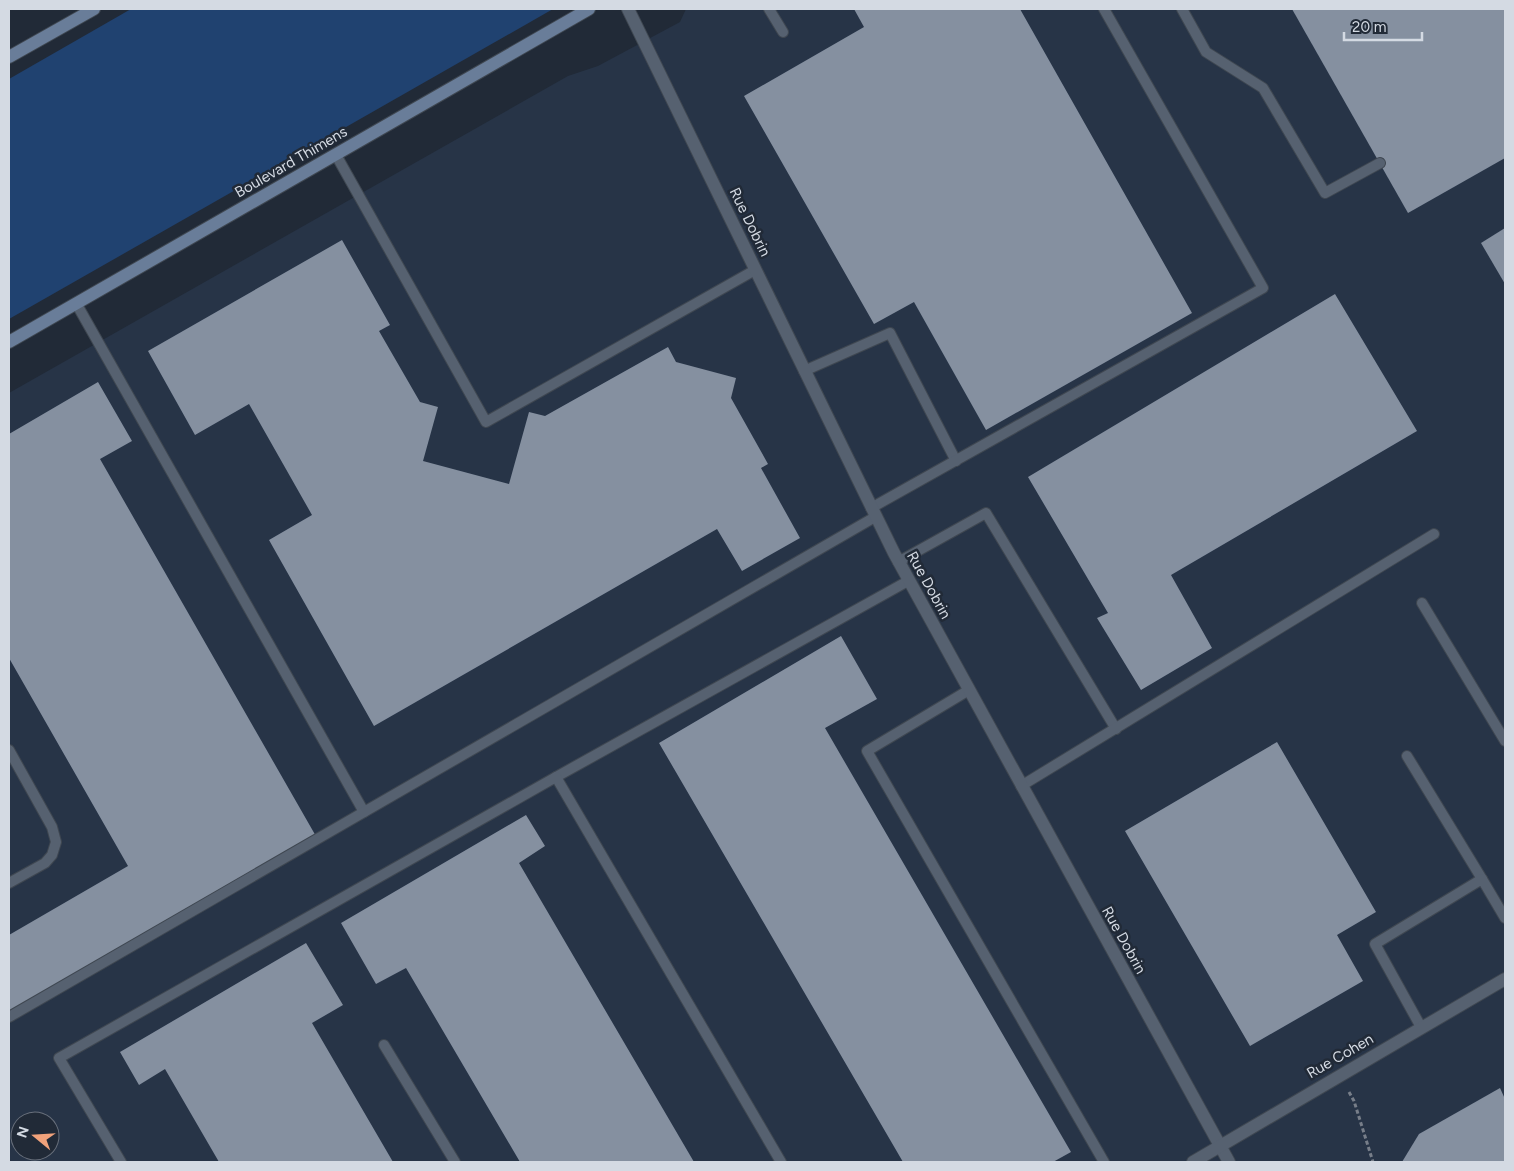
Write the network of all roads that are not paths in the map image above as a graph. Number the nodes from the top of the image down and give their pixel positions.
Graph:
1 (94, 9) edge
2 (589, 9) edge
3 (628, 9) edge
4 (769, 9) edge
5 (1104, 9) edge
6 (1182, 9) edge
7 (783, 32) dead end
8 (9, 57) edge
9 (336, 154) junction
10 (1380, 163) dead end
11 (756, 270) junction
12 (76, 303) junction
13 (9, 342) edge
14 (804, 372) junction
15 (956, 461) junction
16 (873, 513) junction
17 (1434, 534) dead end
18 (898, 562) junction
19 (908, 581) junction
20 (1422, 604) dead end
21 (969, 690) junction
22 (1116, 729) junction
23 (1505, 741) edge
24 (9, 750) edge
25 (1407, 756) dead end
26 (556, 778) junction
27 (1022, 786) junction
28 (364, 812) junction
29 (1482, 879) junction
30 (9, 883) edge
31 (1505, 918) edge
32 (1505, 978) edge
33 (9, 1017) edge
34 (1421, 1027) junction
35 (384, 1045) dead end
36 (1220, 1146) junction
37 (121, 1162) edge
38 (454, 1162) edge
39 (781, 1162) edge
40 (1104, 1162) edge
41 (1192, 1162) edge
42 (1229, 1162) edge

1 - 8 street
2 - 9 street, Boulevard Thimens
3 - 11 street, Rue Dobrin
4 - 7 lane
5 - 15 lane
6 - 10 lane
9 - 11 lane
9 - 12 street, Boulevard Thimens
11 - 14 street, Rue Dobrin
12 - 13 street, Boulevard Thimens
12 - 28 lane
14 - 15 lane
14 - 16 street, Rue Dobrin
15 - 16 lane
16 - 18 street, Rue Dobrin
16 - 28 lane
17 - 22 lane
18 - 19 street, Rue Dobrin
18 - 22 lane
19 - 21 street, Rue Dobrin
19 - 26 lane
20 - 23 lane
21 - 27 street, Rue Dobrin
21 - 40 lane
22 - 27 lane
24 - 30 lane
25 - 29 lane
26 - 37 lane
26 - 39 lane
27 - 36 street, Rue Dobrin
28 - 33 lane
29 - 31 lane
29 - 34 lane
32 - 34 street, Rue Cohen
34 - 36 street, Rue Cohen
35 - 38 lane
36 - 41 street, Rue Cohen
36 - 42 street, Rue Dobrin

